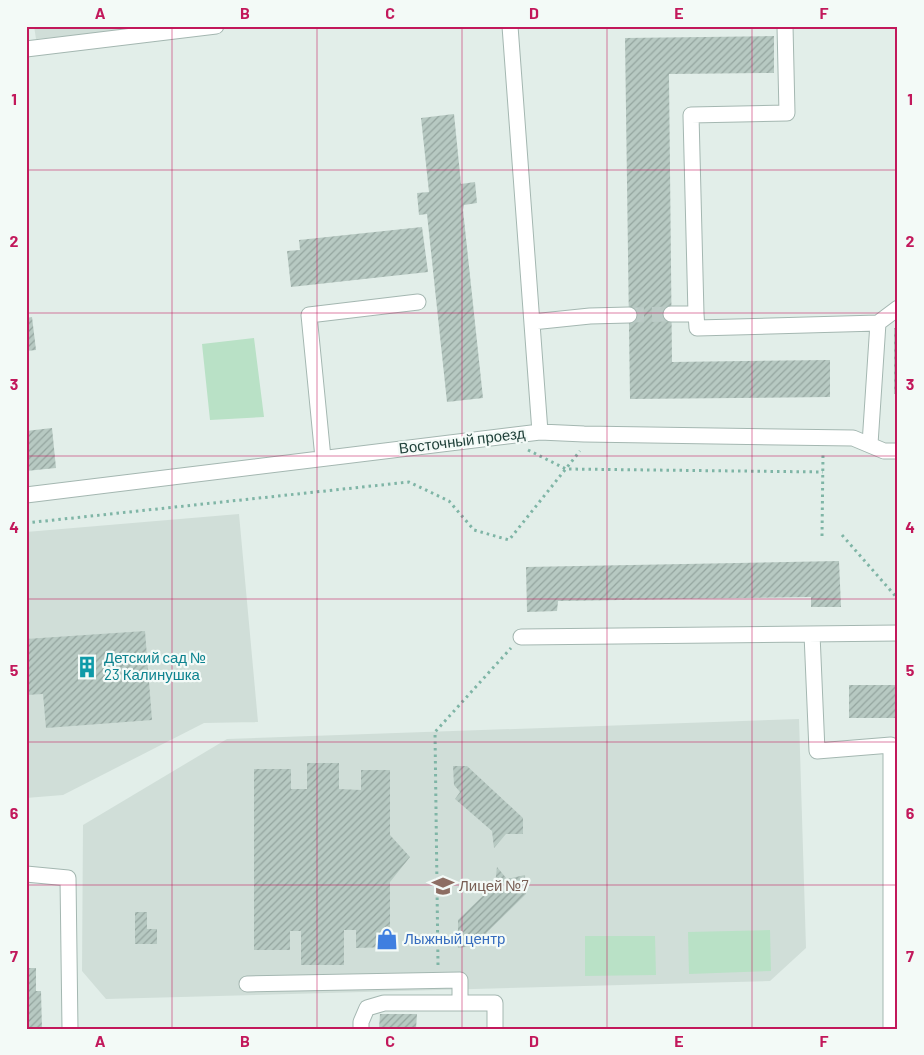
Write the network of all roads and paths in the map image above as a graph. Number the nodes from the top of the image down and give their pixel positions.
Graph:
1 (216, 26) edge
2 (510, 26) edge
3 (785, 26) edge
4 (26, 49) edge
5 (418, 302) dead end
6 (898, 308) edge
7 (672, 314) tunnel mouth
8 (696, 314) junction
9 (629, 315) tunnel mouth
10 (532, 322) junction
11 (878, 323) junction
12 (540, 432) junction
13 (593, 434) junction
14 (824, 437) junction
15 (870, 444) junction
16 (523, 448) dead end
17 (898, 451) edge
18 (323, 458) junction
19 (566, 469) junction
20 (823, 472) junction
21 (26, 495) edge
22 (26, 523) edge
23 (842, 535) dead end
24 (822, 536) dead end
25 (898, 599) edge
26 (898, 633) edge
27 (812, 634) junction
28 (521, 637) joint
29 (26, 874) edge
30 (894, 957) edge
31 (438, 980) junction
32 (247, 984) dead end
33 (460, 1003) junction
34 (70, 1029) edge
35 (361, 1029) edge
36 (495, 1029) edge
37 (891, 1029) edge

1 - 4 street
2 - 10 street
3 - 8 street
5 - 18 street
6 - 11 street
7 - 8 street
8 - 11 street
9 - 10 street
10 - 12 street
11 - 15 street
12 - 13 street, Восточный проезд
12 - 18 street, Восточный проезд
13 - 14 street, Восточный проезд
13 - 19 path
14 - 15 street, Восточный проезд
14 - 20 path
15 - 17 street, Восточный проезд
16 - 19 path
18 - 21 street, Восточный проезд
19 - 20 path
19 - 22 path
20 - 24 path
23 - 25 path
26 - 27 street
27 - 28 street
27 - 30 street
28 - 31 path
29 - 34 street
30 - 37 street
31 - 32 street
31 - 33 street
33 - 35 street
33 - 36 street

